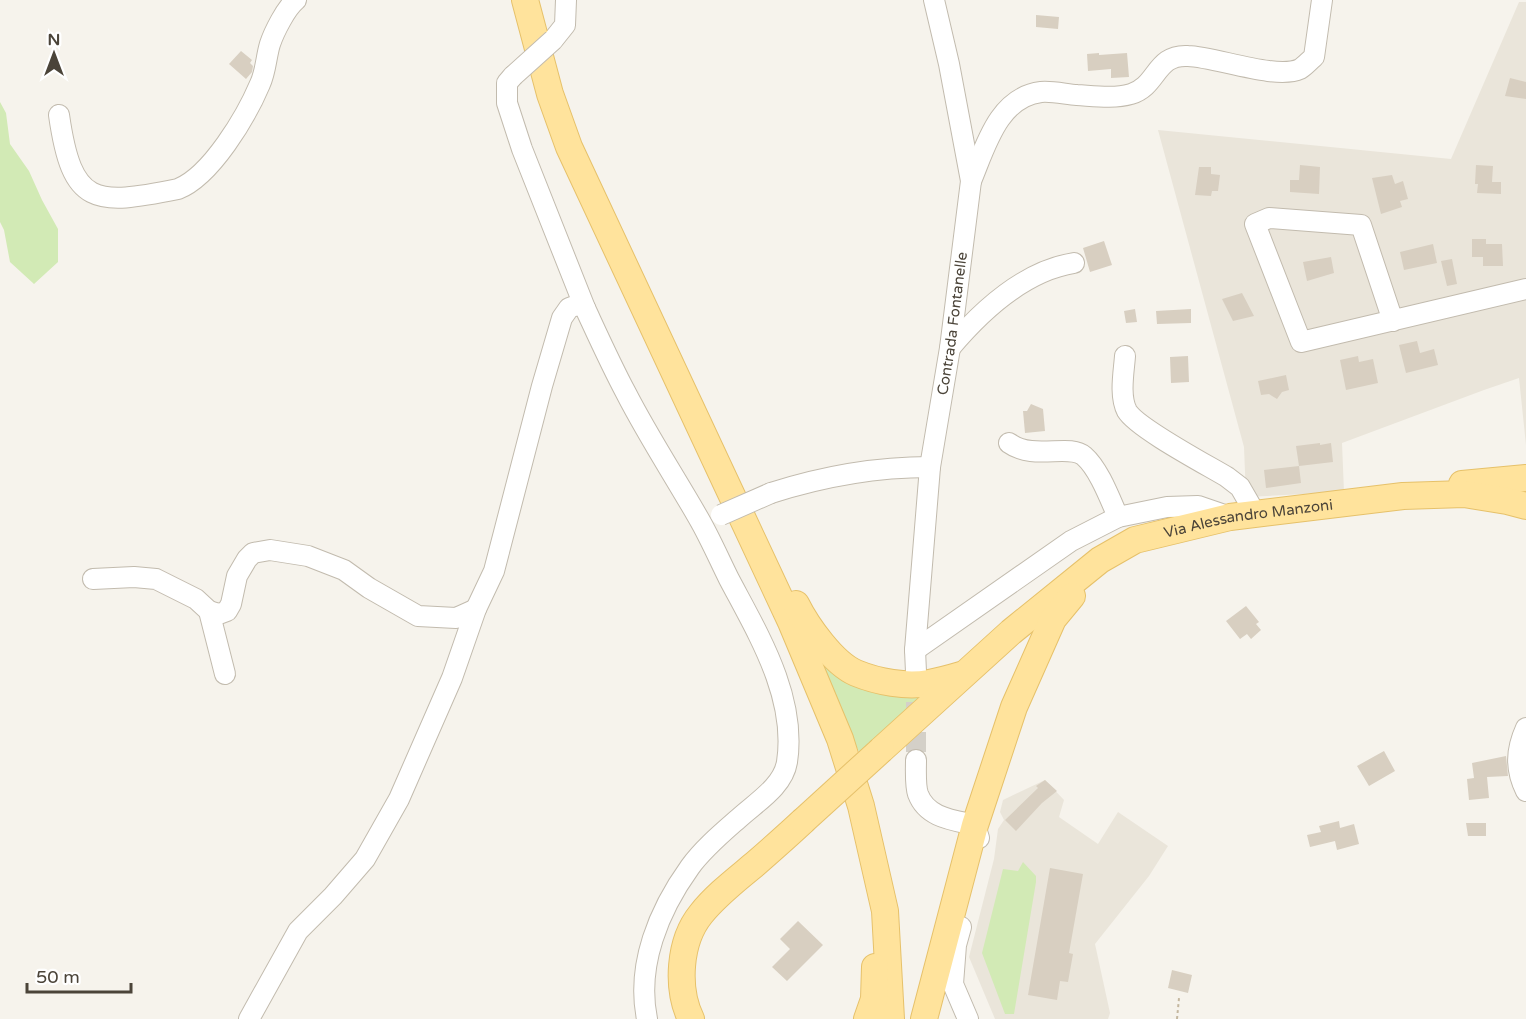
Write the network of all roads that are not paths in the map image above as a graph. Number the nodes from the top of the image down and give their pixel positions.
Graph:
1 (296, 0) edge
2 (525, 0) edge
3 (566, 0) edge
4 (934, 0) edge
5 (1322, 0) edge
6 (59, 115) dead end
7 (971, 181) junction
8 (1074, 263) dead end
9 (1526, 289) edge
10 (585, 308) junction
11 (646, 312) junction
12 (1393, 321) junction
13 (950, 348) junction
14 (1125, 356) dead end
15 (1009, 443) dead end
16 (930, 467) junction
17 (1526, 478) edge
18 (1403, 496) junction
19 (1526, 506) edge
20 (1242, 515) junction
21 (1118, 517) junction
22 (700, 521) junction
23 (1100, 560) junction
24 (93, 579) dead end
25 (476, 609) junction
26 (209, 611) junction
27 (915, 650) junction
28 (916, 672) tunnel mouth
29 (225, 674) dead end
30 (961, 675) junction
31 (1526, 728) edge
32 (916, 760) tunnel mouth
33 (1526, 791) edge
34 (975, 825) junction
35 (870, 848) junction
36 (249, 1019) edge
37 (647, 1019) edge
38 (691, 1019) edge
39 (867, 1019) edge
40 (891, 1019) edge
41 (924, 1019) edge
42 (968, 1019) edge

1 - 6 street
2 - 11 main road
3 - 10 street, bridge
4 - 7 street, Contrada Fontanelle
5 - 7 street
7 - 13 street, Contrada Fontanelle
8 - 13 street
9 - 12 street
10 - 22 street
10 - 25 street
11 - 30 main road
11 - 35 main road
12 - 12 street
13 - 16 street, Contrada Fontanelle
14 - 20 street
15 - 21 street
16 - 22 street, bridge
16 - 27 street, Contrada Fontanelle
17 - 18 main road, Via Alessandro Manzoni
18 - 19 main road, Via Alessandro Manzoni
18 - 20 main road, Via Alessandro Manzoni
20 - 21 street
20 - 23 main road, Via Alessandro Manzoni
21 - 27 street
22 - 37 street
23 - 30 main road
23 - 34 main road
24 - 26 street
25 - 26 street
25 - 36 street
26 - 29 street
27 - 28 street, Contrada Fontanelle
30 - 38 main road, bridge
31 - 33 street
32 - 34 street
34 - 41 main road
34 - 42 street
35 - 39 main road
35 - 40 main road

